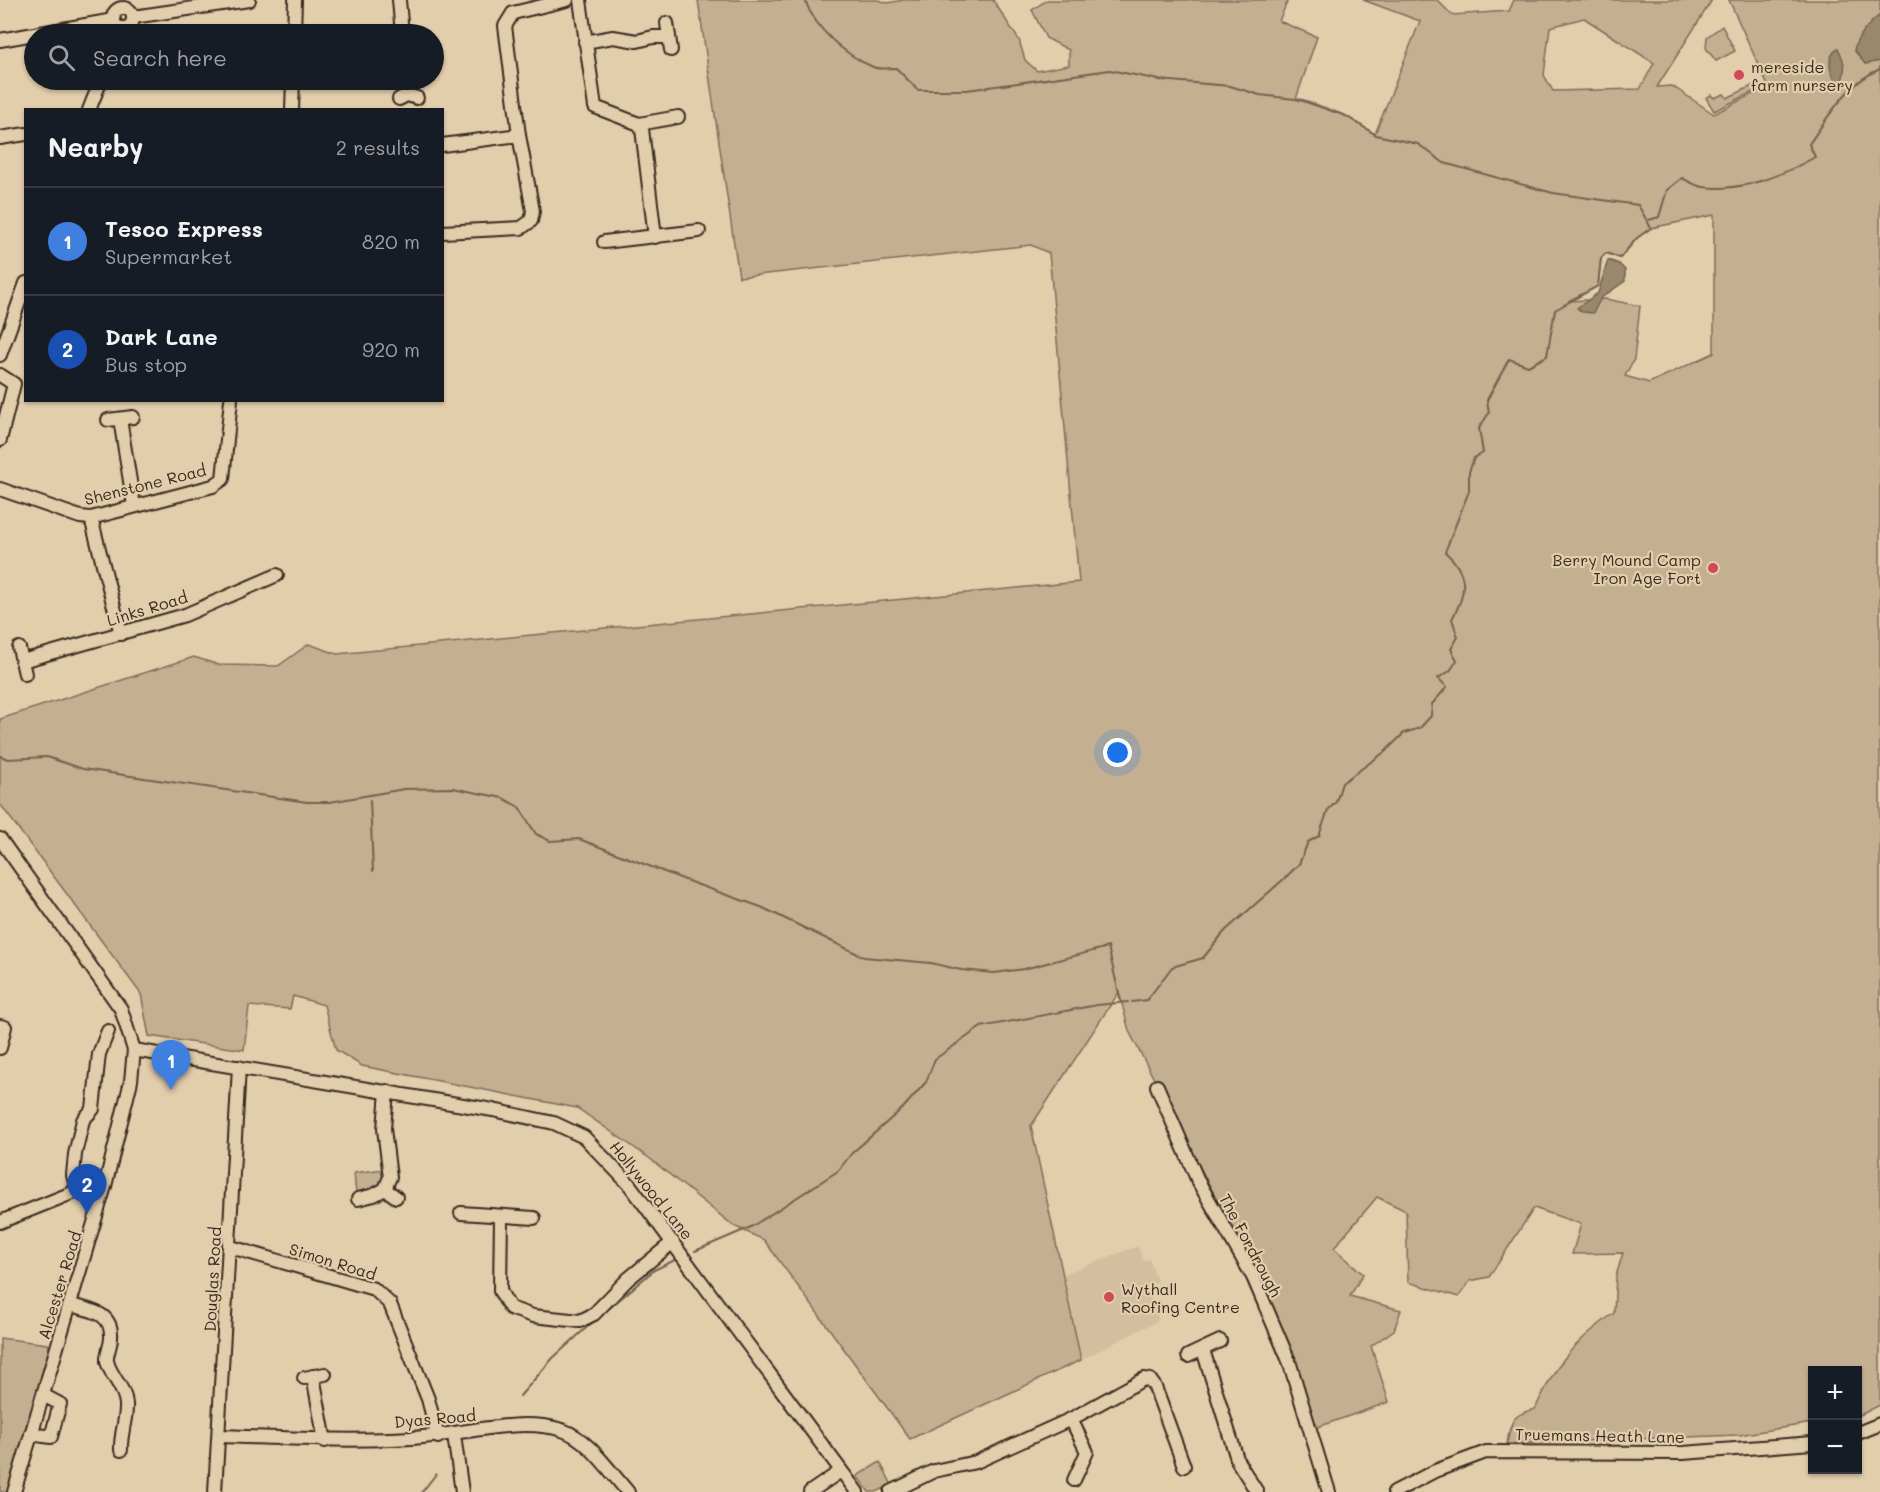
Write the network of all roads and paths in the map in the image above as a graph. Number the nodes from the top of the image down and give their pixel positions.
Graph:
1 (249, 0) edge
2 (295, 0) edge
3 (399, 0) edge
4 (567, 0) edge
5 (580, 0) edge
6 (129, 9) edge
7 (667, 23) dead end
8 (294, 24) edge
9 (401, 24) edge
10 (24, 36) edge
11 (669, 36) junction
12 (0, 40) edge
13 (585, 42) junction
14 (671, 50) dead end
15 (96, 90) edge
16 (293, 90) edge
17 (407, 90) edge
18 (408, 97) dead end
19 (90, 108) edge
20 (292, 108) edge
21 (678, 117) dead end
22 (639, 124) junction
23 (24, 134) edge
24 (519, 135) junction
25 (0, 138) edge
26 (444, 145) edge
27 (699, 231) dead end
28 (444, 232) edge
29 (655, 237) junction
30 (604, 242) dead end
31 (24, 288) edge
32 (0, 355) edge
33 (0, 375) edge
34 (231, 402) edge
35 (121, 419) dead end
36 (0, 441) edge
37 (0, 489) edge
38 (134, 506) junction
39 (91, 518) junction
40 (277, 575) dead end
41 (121, 634) junction
42 (19, 648) dead end
43 (22, 661) junction
44 (26, 674) dead end
45 (0, 839) edge
46 (0, 1026) edge
47 (109, 1037) dead end
48 (0, 1048) edge
49 (134, 1050) junction
50 (239, 1067) junction
51 (1157, 1086) dead end
52 (387, 1091) junction
53 (105, 1186) junction
54 (385, 1189) junction
55 (78, 1191) junction
56 (396, 1197) dead end
57 (358, 1198) dead end
58 (461, 1213) dead end
59 (501, 1216) junction
60 (534, 1218) dead end
61 (0, 1222) edge
62 (673, 1242) junction
63 (231, 1247) junction
64 (70, 1305) junction
65 (1220, 1341) dead end
66 (1203, 1350) junction
67 (1188, 1356) dead end
68 (314, 1376) dead end
69 (43, 1395) junction
70 (1071, 1419) junction
71 (1880, 1424) edge
72 (1862, 1431) edge
73 (31, 1434) junction
74 (454, 1435) junction
75 (219, 1436) junction
76 (438, 1437) junction
77 (325, 1440) junction
78 (1808, 1443) edge
79 (121, 1450) dead end
80 (1186, 1460) dead end
81 (841, 1471) junction
82 (1074, 1480) dead end
83 (14, 1492) edge
84 (215, 1492) edge
85 (462, 1492) edge
86 (628, 1492) edge
87 (810, 1492) edge
88 (857, 1492) edge
89 (891, 1492) edge
90 (1257, 1492) edge
91 (1329, 1492) edge
92 (1394, 1492) edge

1 - 6 street
2 - 8 street
3 - 9 street
4 - 24 street
5 - 13 street
7 - 11 street
10 - 12 street
11 - 13 street
11 - 14 street
13 - 22 street
15 - 19 street
16 - 20 street
17 - 18 street
21 - 22 street
22 - 29 street
23 - 25 street
24 - 26 street
24 - 28 street
27 - 29 street
29 - 30 street
31 - 32 street
33 - 36 street
34 - 38 street, Shenstone Road
35 - 38 street
37 - 39 street, Shenstone Road
38 - 39 street, Shenstone Road
39 - 41 street
40 - 41 street, Links Road
41 - 43 street, Links Road
42 - 43 street
43 - 44 street
45 - 49 street, Alcester Road
46 - 48 street
47 - 55 street
49 - 50 street, Hollywood Lane
49 - 53 street, Alcester Road
50 - 52 street, Hollywood Lane
50 - 63 street, Douglas Road
51 - 91 street, The Fordrough
52 - 54 street
52 - 62 street, Hollywood Lane
53 - 55 street
53 - 64 street, Alcester Road
54 - 56 street
54 - 57 street
55 - 61 street
58 - 59 street
59 - 60 street
59 - 62 street
62 - 81 street, Hollywood Lane
63 - 75 street, Douglas Road
63 - 76 street, Simon Road
64 - 69 street, Alcester Road
64 - 79 street
65 - 66 street
66 - 67 street
66 - 90 street
68 - 77 street
69 - 73 street, Alcester Road
69 - 73 street
70 - 80 street
70 - 82 street
70 - 89 street
71 - 72 street
73 - 83 street, Alcester Road
74 - 76 street, Dyas Road
74 - 85 street
74 - 86 street, Dyas Road
75 - 77 street, Dyas Road
75 - 84 street, Douglas Road
76 - 77 street, Dyas Road
78 - 92 street, Truemans Heath Lane
81 - 87 street
81 - 88 street, Hollywood Lane

